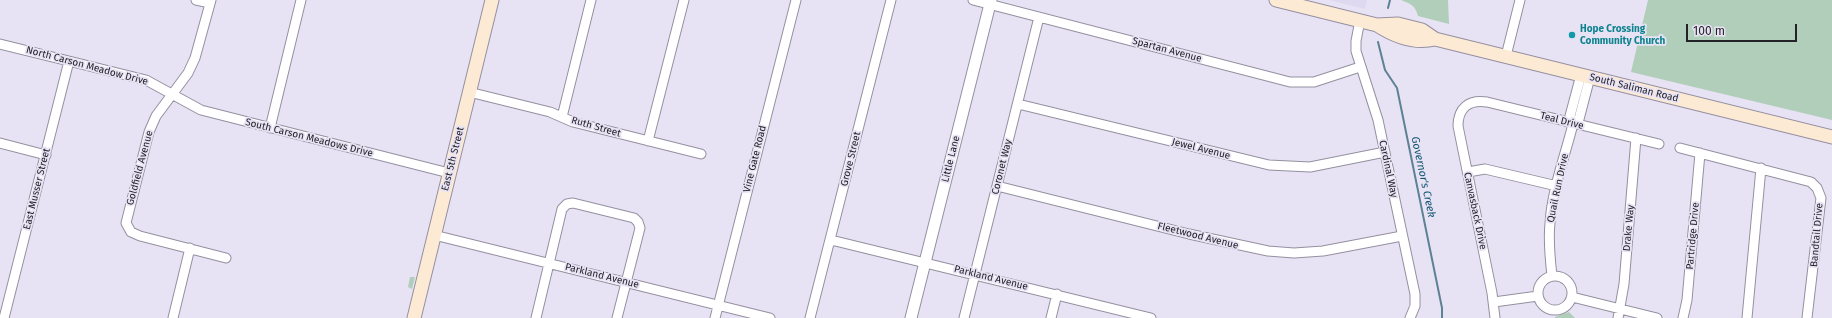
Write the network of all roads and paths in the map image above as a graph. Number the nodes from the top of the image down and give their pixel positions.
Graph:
1 (196, 0) edge
2 (302, 0) edge
3 (492, 0) edge
4 (591, 0) edge
5 (684, 0) edge
6 (796, 0) edge
7 (891, 0) edge
8 (973, 0) edge
9 (1276, 0) edge
10 (1520, 0) edge
11 (210, 2) edge
12 (991, 2) edge
13 (1040, 17) junction
14 (1360, 20) junction
15 (0, 44) edge
16 (1506, 56) junction
17 (69, 61) junction
18 (1360, 67) junction
19 (1586, 76) junction
20 (469, 92) junction
21 (171, 95) junction
22 (1574, 101) junction
23 (1018, 104) junction
24 (1584, 104) junction
25 (1466, 106) joint
26 (562, 117) junction
27 (1573, 124) junction
28 (270, 128) junction
29 (1832, 137) edge
30 (1636, 138) junction
31 (648, 141) junction
32 (0, 143) edge
33 (1659, 144) dead end
34 (1680, 148) dead end
35 (1385, 152) junction
36 (46, 154) junction
37 (700, 154) dead end
38 (1700, 154) junction
39 (1761, 168) junction
40 (1468, 172) junction
41 (450, 173) junction
42 (997, 186) junction
43 (1557, 186) junction
44 (434, 235) junction
45 (1402, 236) junction
46 (831, 240) junction
47 (190, 248) junction
48 (226, 258) dead end
49 (925, 263) junction
50 (549, 264) junction
51 (975, 274) junction
52 (1552, 276) junction
53 (626, 282) junction
54 (1057, 294) junction
55 (1538, 296) junction
56 (1572, 297) junction
57 (1494, 302) junction
58 (719, 305) junction
59 (1619, 314) edge
60 (1139, 316) edge
61 (4, 318) edge
62 (173, 318) edge
63 (414, 318) edge
64 (536, 318) edge
65 (617, 318) edge
66 (715, 318) edge
67 (770, 318) edge
68 (810, 318) edge
69 (911, 318) edge
70 (964, 318) edge
71 (1051, 318) edge
72 (1151, 318) edge
73 (1410, 318) edge
74 (1495, 318) edge
75 (1657, 318) edge
76 (1684, 318) edge
77 (1747, 318) edge
78 (1808, 318) edge

1 - 11 street
2 - 28 street
3 - 20 main road, East 5th Street
4 - 26 street
5 - 31 street
6 - 58 street, Vine Gate Road
7 - 46 street, Grove Street
8 - 12 street, Spartan Avenue
9 - 14 main road, South Saliman Road
10 - 16 street
11 - 21 street, Goldfield Avenue
12 - 13 street, Spartan Avenue
12 - 49 street, Little Lane
13 - 18 street, Spartan Avenue
13 - 23 street, Coronet Way
14 - 16 main road, South Saliman Road
14 - 18 street, Cardinal Way
15 - 17 street, North Carson Meadow Drive
16 - 19 main road, South Saliman Road
17 - 21 street, North Carson Meadow Drive
17 - 36 street, East Musser Street
18 - 35 street, Cardinal Way
19 - 22 street, Quail Run Drive
19 - 24 street, Quail Run Drive
19 - 29 main road, South Saliman Road
20 - 26 street, Ruth Street
20 - 41 main road, East 5th Street
21 - 28 street, South Carson Meadows Drive
21 - 47 street, Goldfield Avenue
22 - 24 street
22 - 27 street, Quail Run Drive
23 - 35 street, Jewel Avenue
23 - 42 street, Coronet Way
24 - 27 street, Quail Run Drive
25 - 27 street, Teal Drive
25 - 40 street, Canvasback Drive
26 - 31 street, Ruth Street
27 - 30 street, Teal Drive
27 - 43 street, Quail Run Drive
28 - 41 street, South Carson Meadows Drive
30 - 33 street, Teal Drive
30 - 59 street, Drake Way
31 - 37 street, Ruth Street
32 - 36 street
34 - 38 street
35 - 45 street, Cardinal Way
36 - 61 street, East Musser Street
38 - 39 street
38 - 76 street, Partridge Drive
39 - 77 street
39 - 78 street, Bandtail Drive
40 - 43 street
40 - 57 street, Canvasback Drive
41 - 44 main road, East 5th Street
42 - 45 street, Fleetwood Avenue
42 - 51 street, Coronet Way
43 - 52 street, Quail Run Drive
44 - 50 street, Parkland Avenue
44 - 63 main road, East 5th Street
45 - 73 street, Cardinal Way
46 - 49 street, Parkland Avenue
46 - 68 street, Grove Street
47 - 48 street
47 - 62 street
49 - 51 street, Parkland Avenue
49 - 69 street, Little Lane
50 - 53 street, Parkland Avenue
50 - 53 street
50 - 64 street
51 - 54 street, Parkland Avenue
51 - 70 street, Coronet Way
52 - 55 street
52 - 56 street
53 - 58 street, Parkland Avenue
53 - 65 street
54 - 60 street, Parkland Avenue
54 - 71 street
55 - 56 street
55 - 57 street
56 - 59 street
57 - 74 street, Canvasback Drive
58 - 66 street, Vine Gate Road
58 - 67 street, Parkland Avenue
59 - 75 street
60 - 72 street, Parkland Avenue

